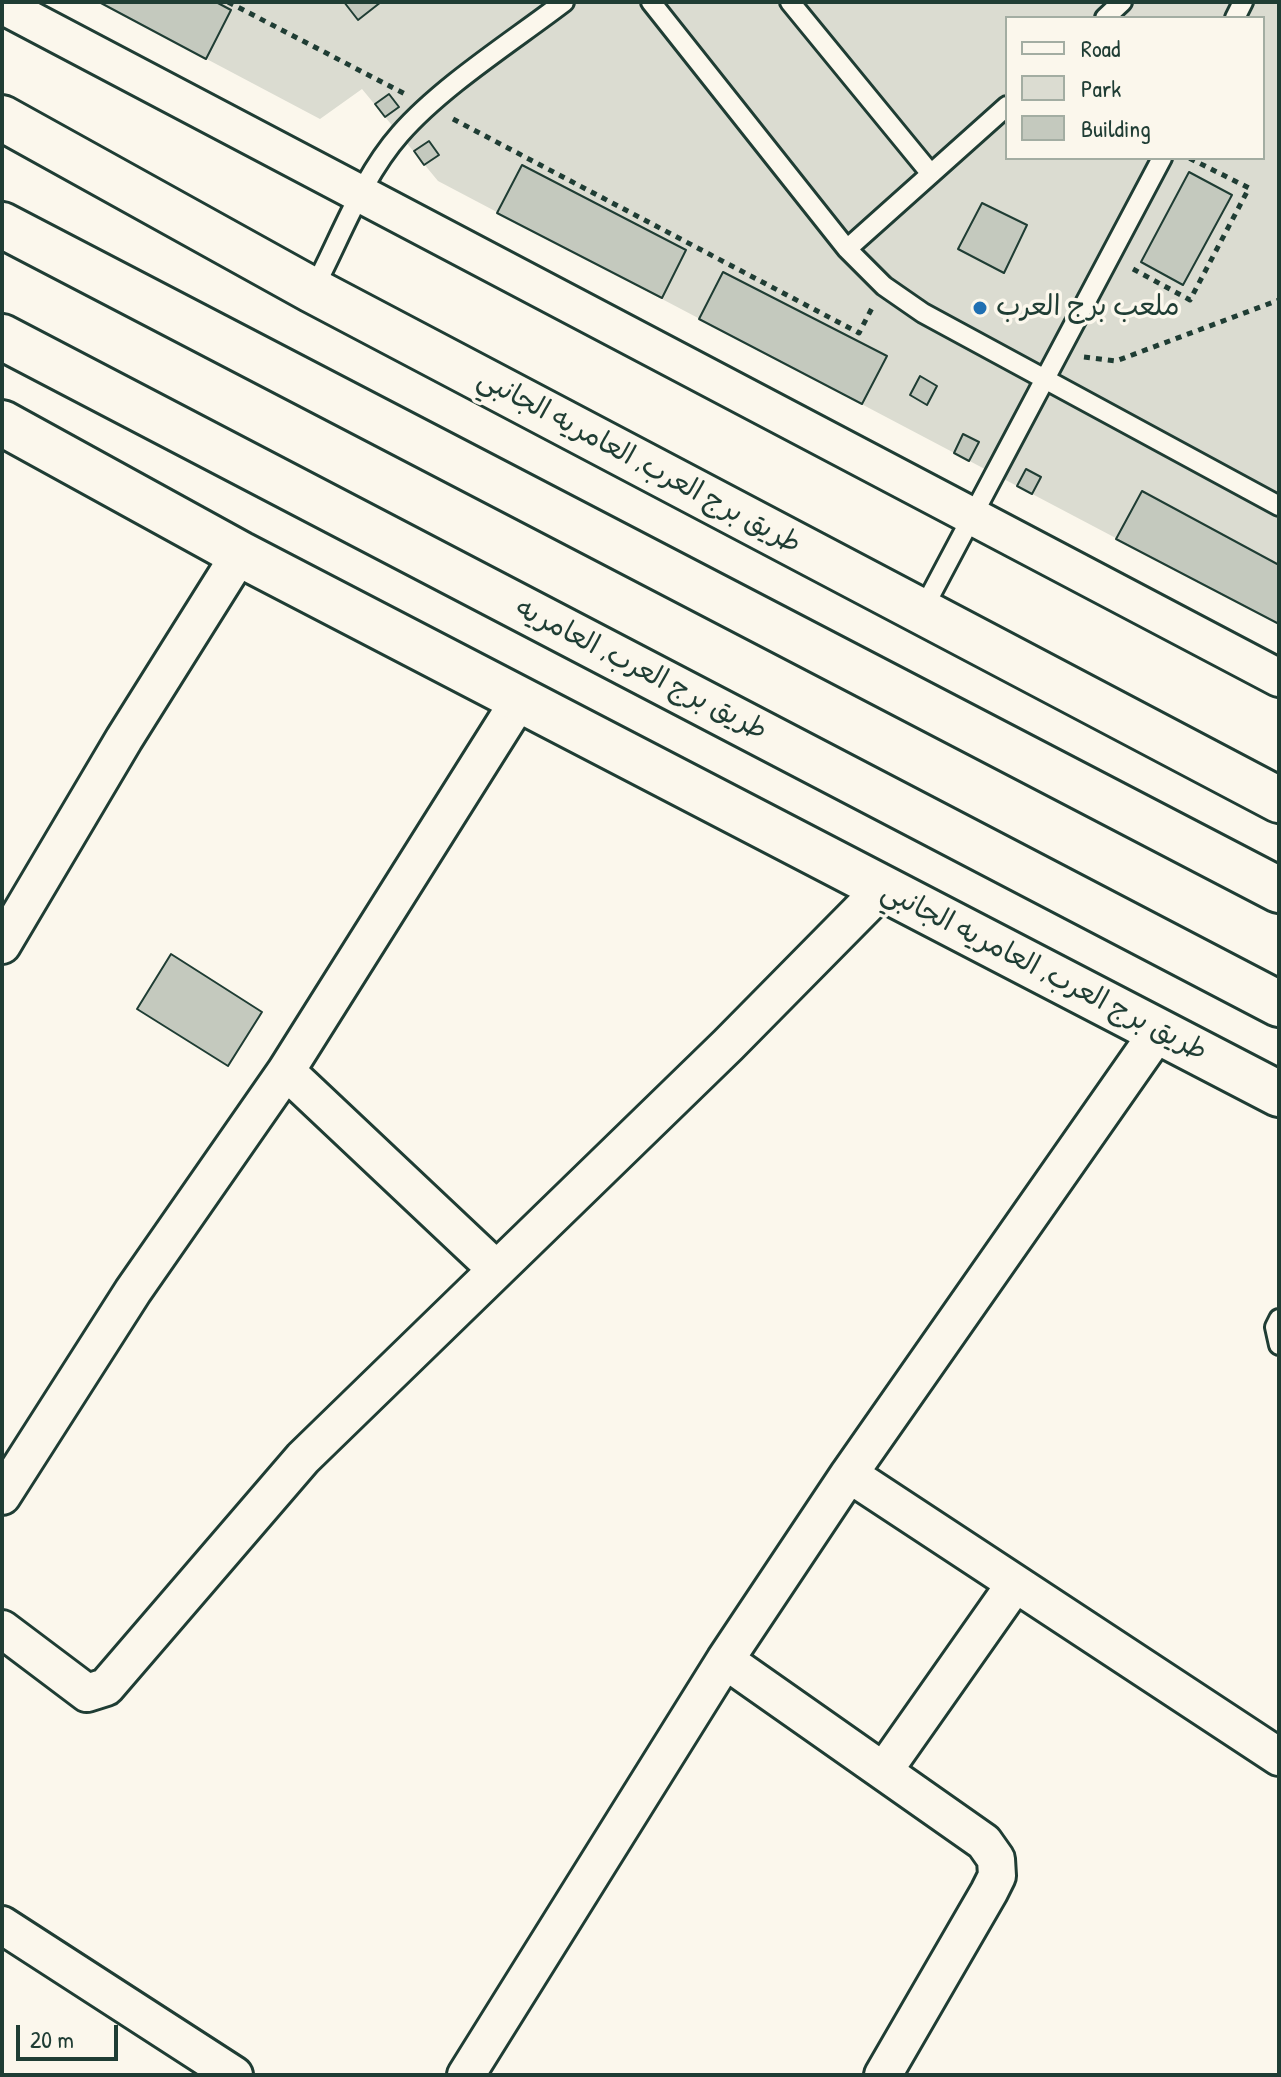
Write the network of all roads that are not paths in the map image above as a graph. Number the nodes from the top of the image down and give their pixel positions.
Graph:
1 (564, 2) edge
2 (651, 2) edge
3 (790, 2) edge
4 (1122, 2) edge
5 (2, 5) edge
6 (1107, 16) edge
7 (1005, 108) edge
8 (2, 118) edge
9 (1161, 160) edge
10 (931, 174) junction
11 (362, 196) junction
12 (2, 225) edge
13 (847, 249) junction
14 (312, 290) junction
15 (2, 337) edge
16 (1046, 380) junction
17 (2, 423) edge
18 (1279, 506) edge
19 (971, 519) junction
20 (240, 554) junction
21 (922, 612) junction
22 (1279, 678) edge
23 (520, 699) junction
24 (1279, 800) edge
25 (883, 888) junction
26 (1279, 890) edge
27 (2, 945) edge
28 (1279, 1004) edge
29 (1158, 1032) junction
30 (286, 1071) junction
31 (1279, 1094) edge
32 (496, 1269) junction
33 (1279, 1319) edge
34 (1279, 1345) edge
35 (849, 1474) junction
36 (2, 1496) edge
37 (1015, 1584) junction
38 (2, 1629) edge
39 (725, 1660) junction
40 (1279, 1757) edge
41 (885, 1769) junction
42 (2, 1925) edge
43 (234, 2075) edge
44 (466, 2075) edge
45 (883, 2075) edge

1 - 11 lane
2 - 13 lane
3 - 10 lane
4 - 6 lane
5 - 11 street
7 - 10 lane
8 - 14 main road, طريق برج العرب, العامريه الجانبي
9 - 16 lane
10 - 13 lane
11 - 14 lane
11 - 19 street
12 - 26 main road
13 - 16 lane
14 - 21 main road, طريق برج العرب, العامريه الجانبي
15 - 28 main road, طريق برج العرب, العامريه
16 - 18 lane
16 - 19 lane
17 - 20 main road, طريق برج العرب, العامريه الجانبي
19 - 21 lane
19 - 22 street
20 - 23 main road, طريق برج العرب, العامريه الجانبي
20 - 27 street
21 - 24 main road, طريق برج العرب, العامريه الجانبي
23 - 25 main road, طريق برج العرب, العامريه الجانبي
23 - 30 street
25 - 29 main road, طريق برج العرب, العامريه الجانبي
25 - 32 street
29 - 31 main road, طريق برج العرب, العامريه الجانبي
29 - 35 street
30 - 32 street
30 - 36 street
32 - 38 street
33 - 34 lane
35 - 37 street
35 - 39 street
37 - 40 street
37 - 41 street
39 - 41 street
39 - 44 street
41 - 45 street
42 - 43 street

